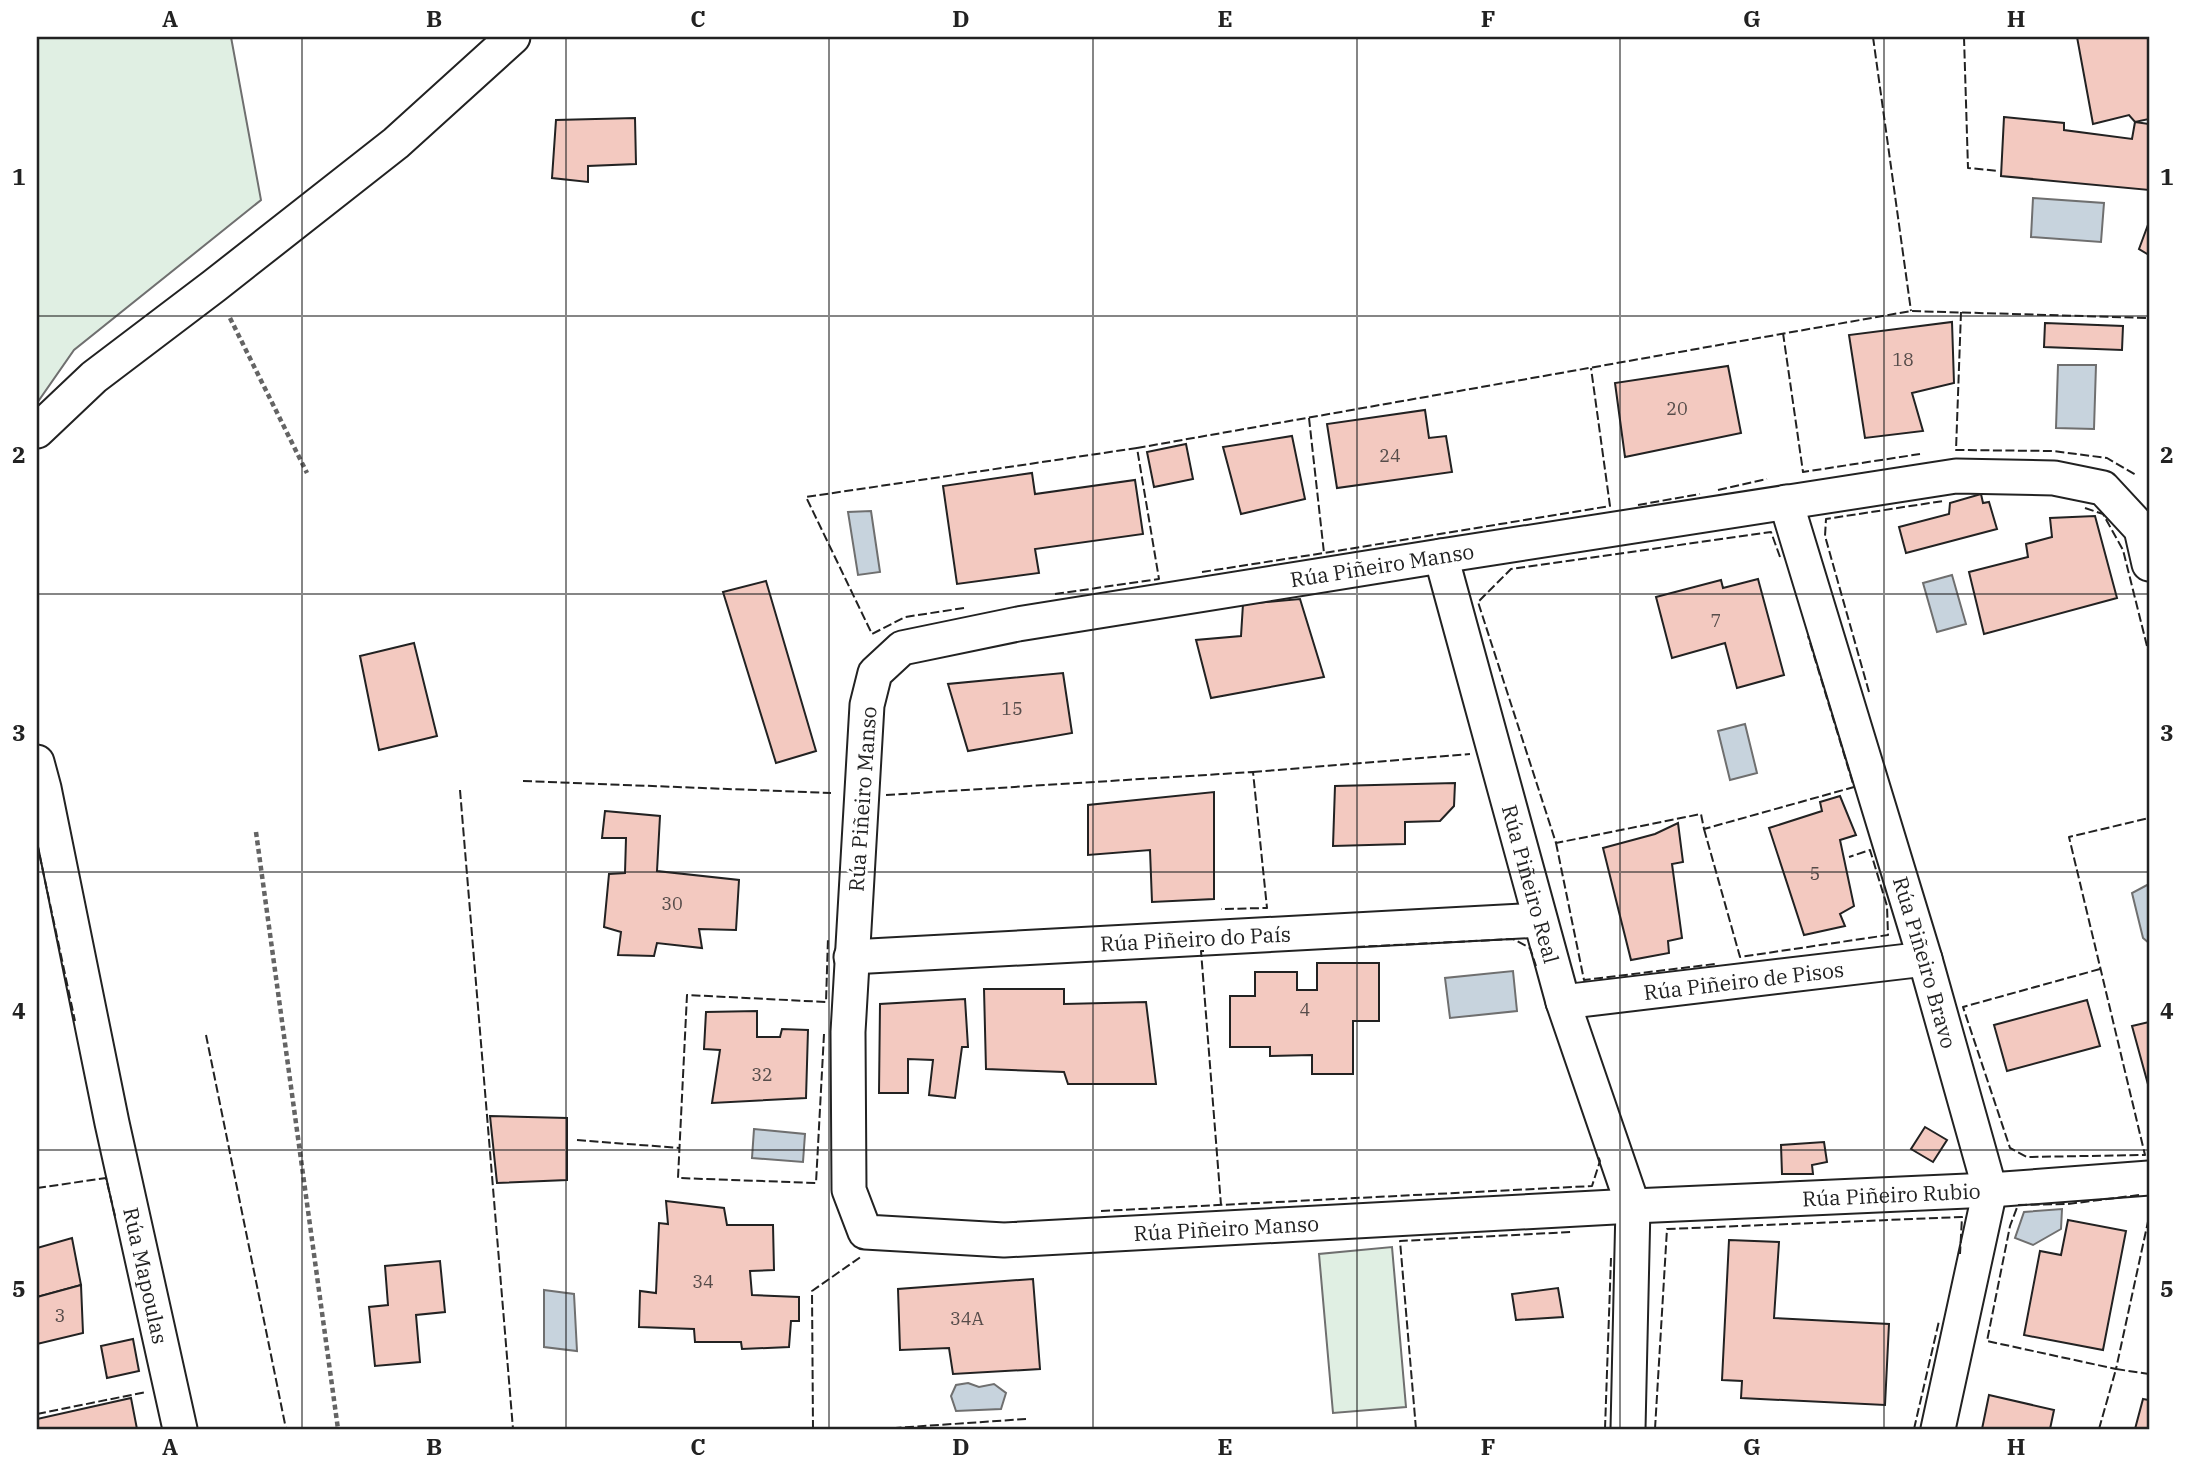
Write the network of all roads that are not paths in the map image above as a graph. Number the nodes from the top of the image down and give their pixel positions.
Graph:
1 (513, 37) edge
2 (37, 432) edge
3 (1786, 502) junction
4 (1441, 556) junction
5 (2149, 564) edge
6 (37, 762) edge
7 (1540, 920) junction
8 (852, 957) junction
9 (1925, 959) junction
10 (1563, 1002) junction
11 (2149, 1178) edge
12 (1990, 1190) junction
13 (1633, 1206) junction
14 (180, 1429) edge
15 (1628, 1429) edge
16 (1938, 1429) edge

1 - 2 street
3 - 4 street, Rúa Piñeiro Manso
3 - 5 street, Rúa Piñeiro Manso
3 - 9 street, Rúa Piñeiro Bravo
4 - 7 street, Rúa Piñeiro Real
4 - 8 street, Rúa Piñeiro Manso
6 - 14 street, Rúa Mapoulas
7 - 8 street, Rúa Piñeiro do País
7 - 10 street, Rúa Piñeiro Real
8 - 13 street, Rúa Piñeiro Manso
9 - 10 street, Rúa Piñeiro de Pisos
9 - 12 street, Rúa Piñeiro Bravo
10 - 13 street, Rúa Piñeiro Real
11 - 12 street, Rúa Piñeiro Rubio
12 - 13 street, Rúa Piñeiro Rubio
12 - 16 street, Rúa Piñeiro Bravo
13 - 15 street

